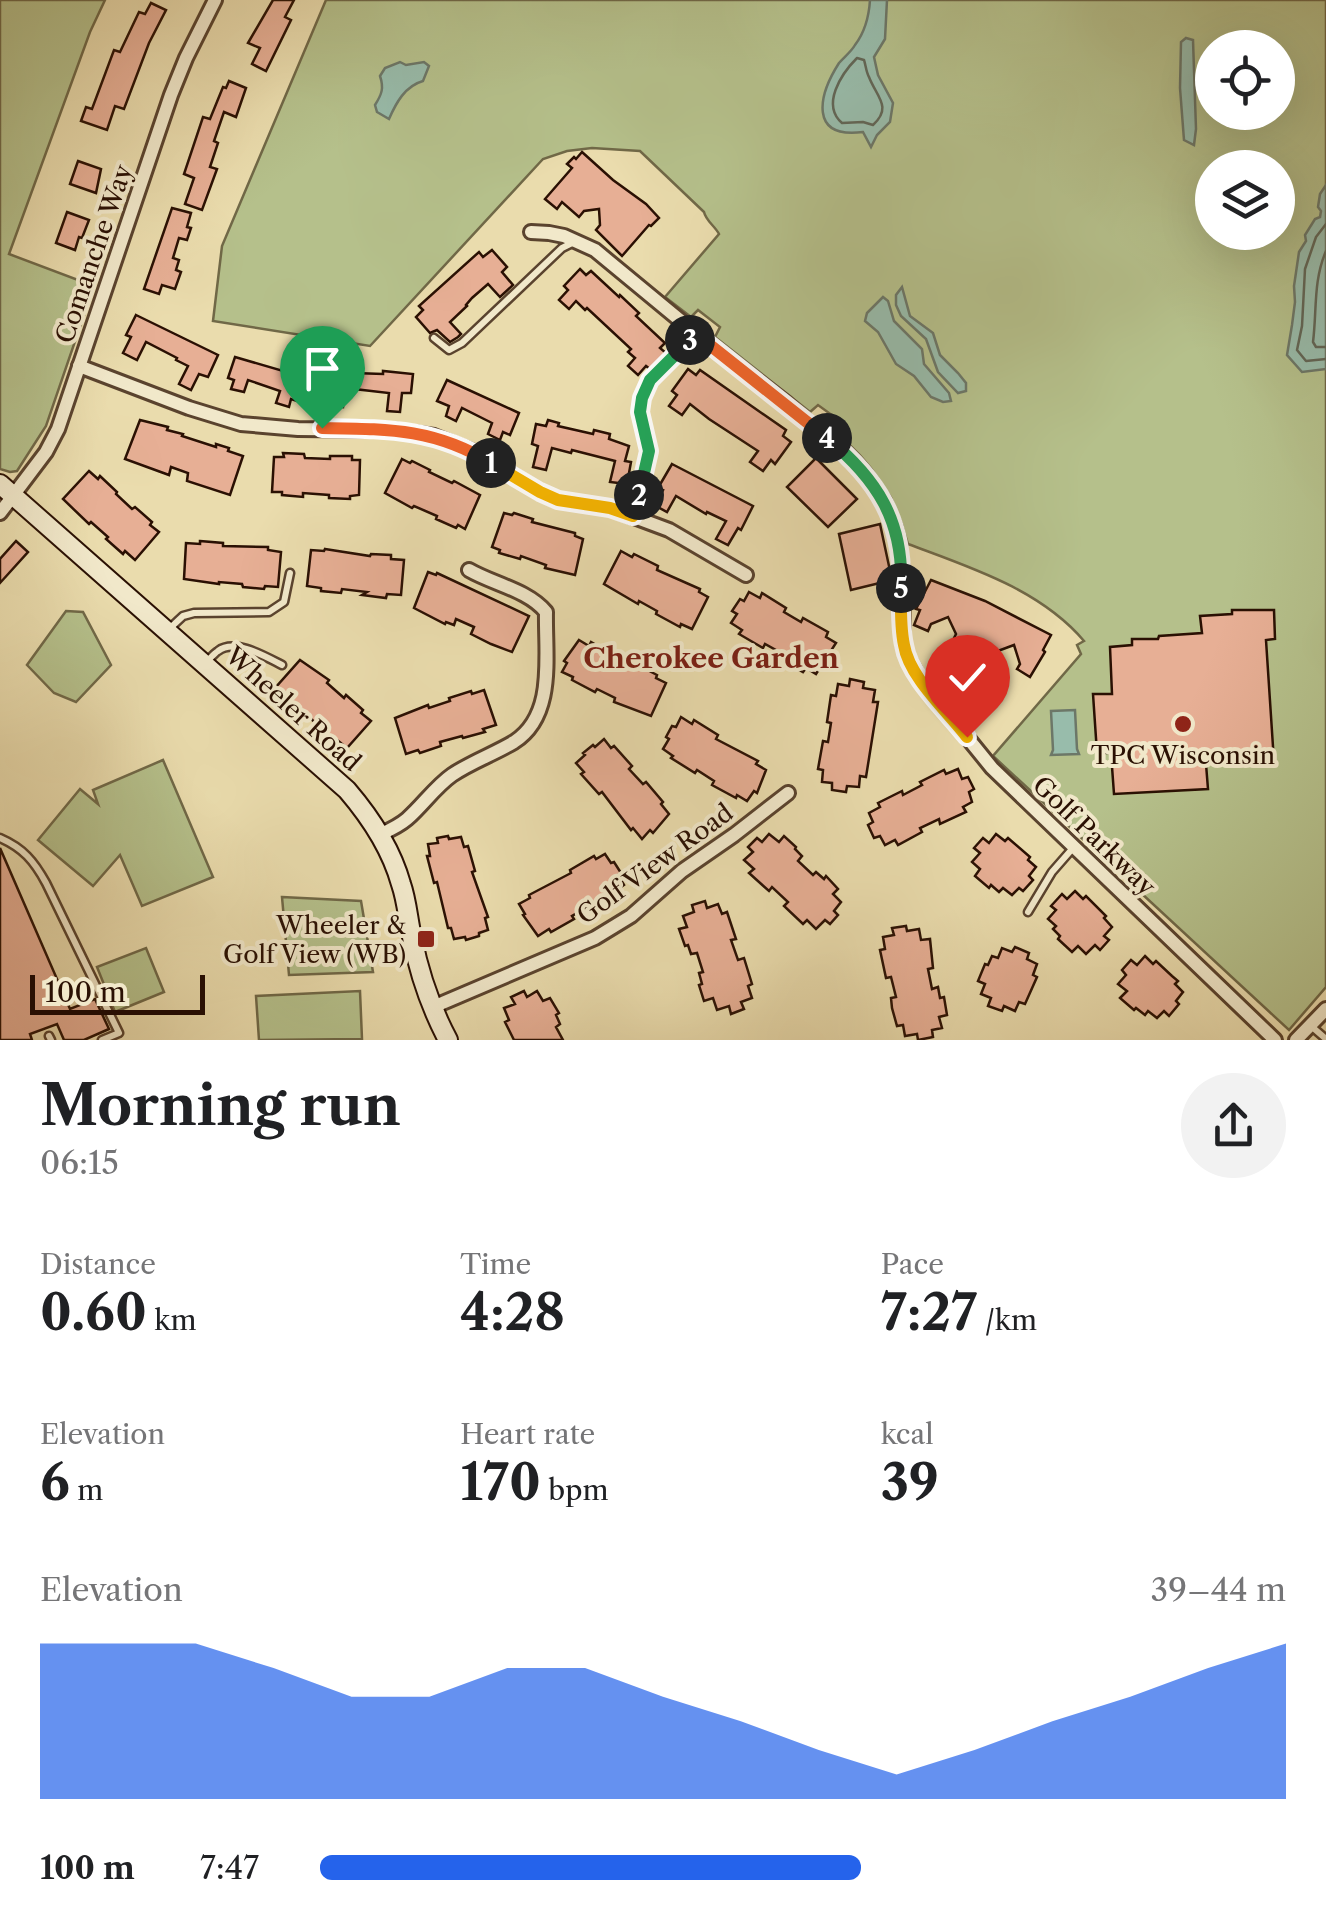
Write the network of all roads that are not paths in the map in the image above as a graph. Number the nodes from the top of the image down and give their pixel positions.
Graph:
1 (215, 0) edge
2 (531, 232) dead end
3 (578, 242) junction
4 (696, 334) junction
5 (434, 338) dead end
6 (79, 366) junction
7 (6, 490) edge
8 (0, 513) edge
9 (633, 516) junction
10 (468, 570) dead end
11 (290, 573) dead end
12 (746, 574) dead end
13 (167, 631) junction
14 (205, 664) junction
15 (282, 665) dead end
16 (788, 793) dead end
17 (380, 834) junction
18 (0, 838) edge
19 (1074, 847) junction
20 (1028, 912) dead end
21 (432, 1007) junction
22 (1326, 1008) edge
23 (1310, 1025) junction
24 (1326, 1039) edge
25 (102, 1040) edge
26 (448, 1040) edge
27 (1275, 1040) edge
28 (1296, 1040) edge

1 - 6 street, Comanche Way
2 - 3 street, Golf Parkway
3 - 4 street, Golf Parkway
3 - 5 lane
4 - 9 lane
4 - 19 street, Golf Parkway
6 - 7 street, Comanche Way
6 - 9 street
7 - 8 street, Comanche Way
7 - 13 street, Wheeler Road
9 - 12 street
10 - 17 street
11 - 13 lane
13 - 14 street, Wheeler Road
14 - 15 lane
14 - 17 street, Wheeler Road
16 - 21 street, Golf View Road
17 - 21 street, Wheeler Road
18 - 25 lane
19 - 20 lane
19 - 27 street, Golf Parkway
21 - 26 street, Wheeler Road
22 - 23 street
23 - 24 lane
23 - 28 street

